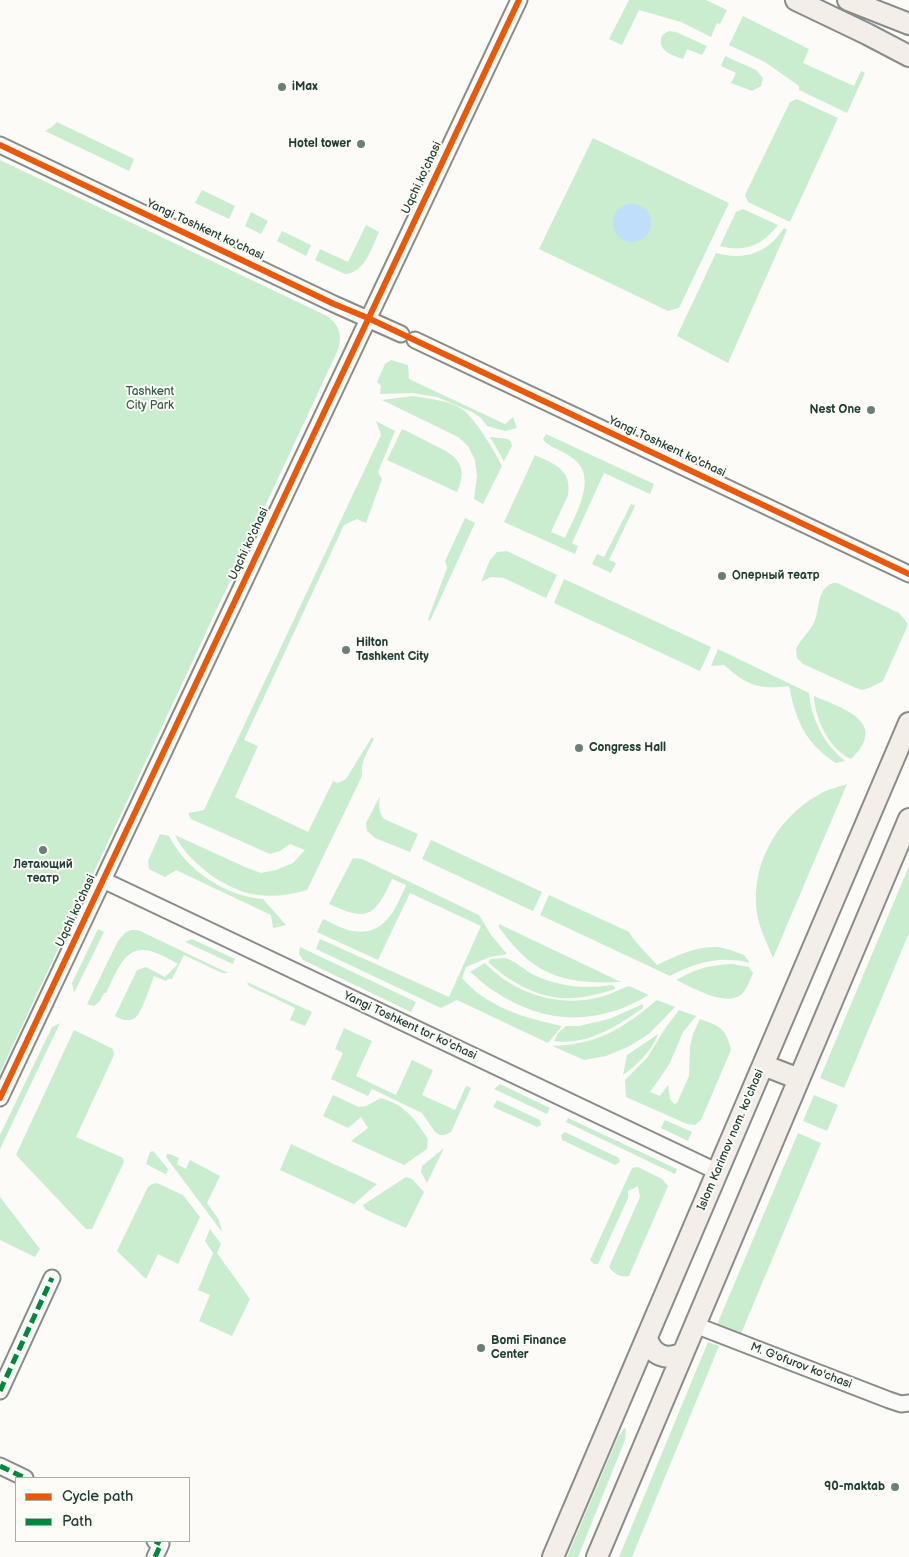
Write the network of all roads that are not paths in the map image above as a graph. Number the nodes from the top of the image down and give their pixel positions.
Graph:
1 (518, 0) edge
2 (796, 0) edge
3 (848, 0) edge
4 (909, 24) edge
5 (867, 34) junction
6 (909, 47) edge
7 (909, 56) edge
8 (0, 145) edge
9 (368, 318) junction
10 (909, 574) edge
11 (907, 732) edge
12 (909, 819) edge
13 (103, 880) junction
14 (763, 1065) junction
15 (799, 1079) junction
16 (0, 1098) edge
17 (718, 1172) junction
18 (52, 1278) dead end
19 (695, 1324) junction
20 (646, 1338) junction
21 (683, 1354) junction
22 (0, 1391) edge
23 (909, 1403) edge
24 (0, 1466) edge
25 (24, 1477) edge
26 (157, 1542) edge
27 (155, 1557) edge
28 (553, 1557) edge
29 (596, 1557) edge

1 - 9 street, Uqchi ko'chasi
2 - 5 main road
3 - 4 main road
5 - 6 main road
5 - 7 main road
8 - 9 street, Yangi Toshkent ko'chasi
9 - 10 street, Yangi Toshkent ko'chasi
9 - 13 street, Uqchi ko'chasi
11 - 14 main road, Islom Karimov nom. ko'chasi
12 - 15 main road
13 - 16 street, Uqchi ko'chasi
13 - 17 street, Yangi Toshkent tor ko'chasi
14 - 15 main road
14 - 17 main road, Islom Karimov nom. ko'chasi
15 - 19 main road
17 - 20 main road, Islom Karimov nom. ko'chasi
18 - 22 street
19 - 21 main road
19 - 23 street, M. G'ofurov ko'chasi
20 - 21 main road
20 - 28 main road, Islom Karimov nom. ko'chasi
21 - 29 main road
24 - 25 street
26 - 27 street

